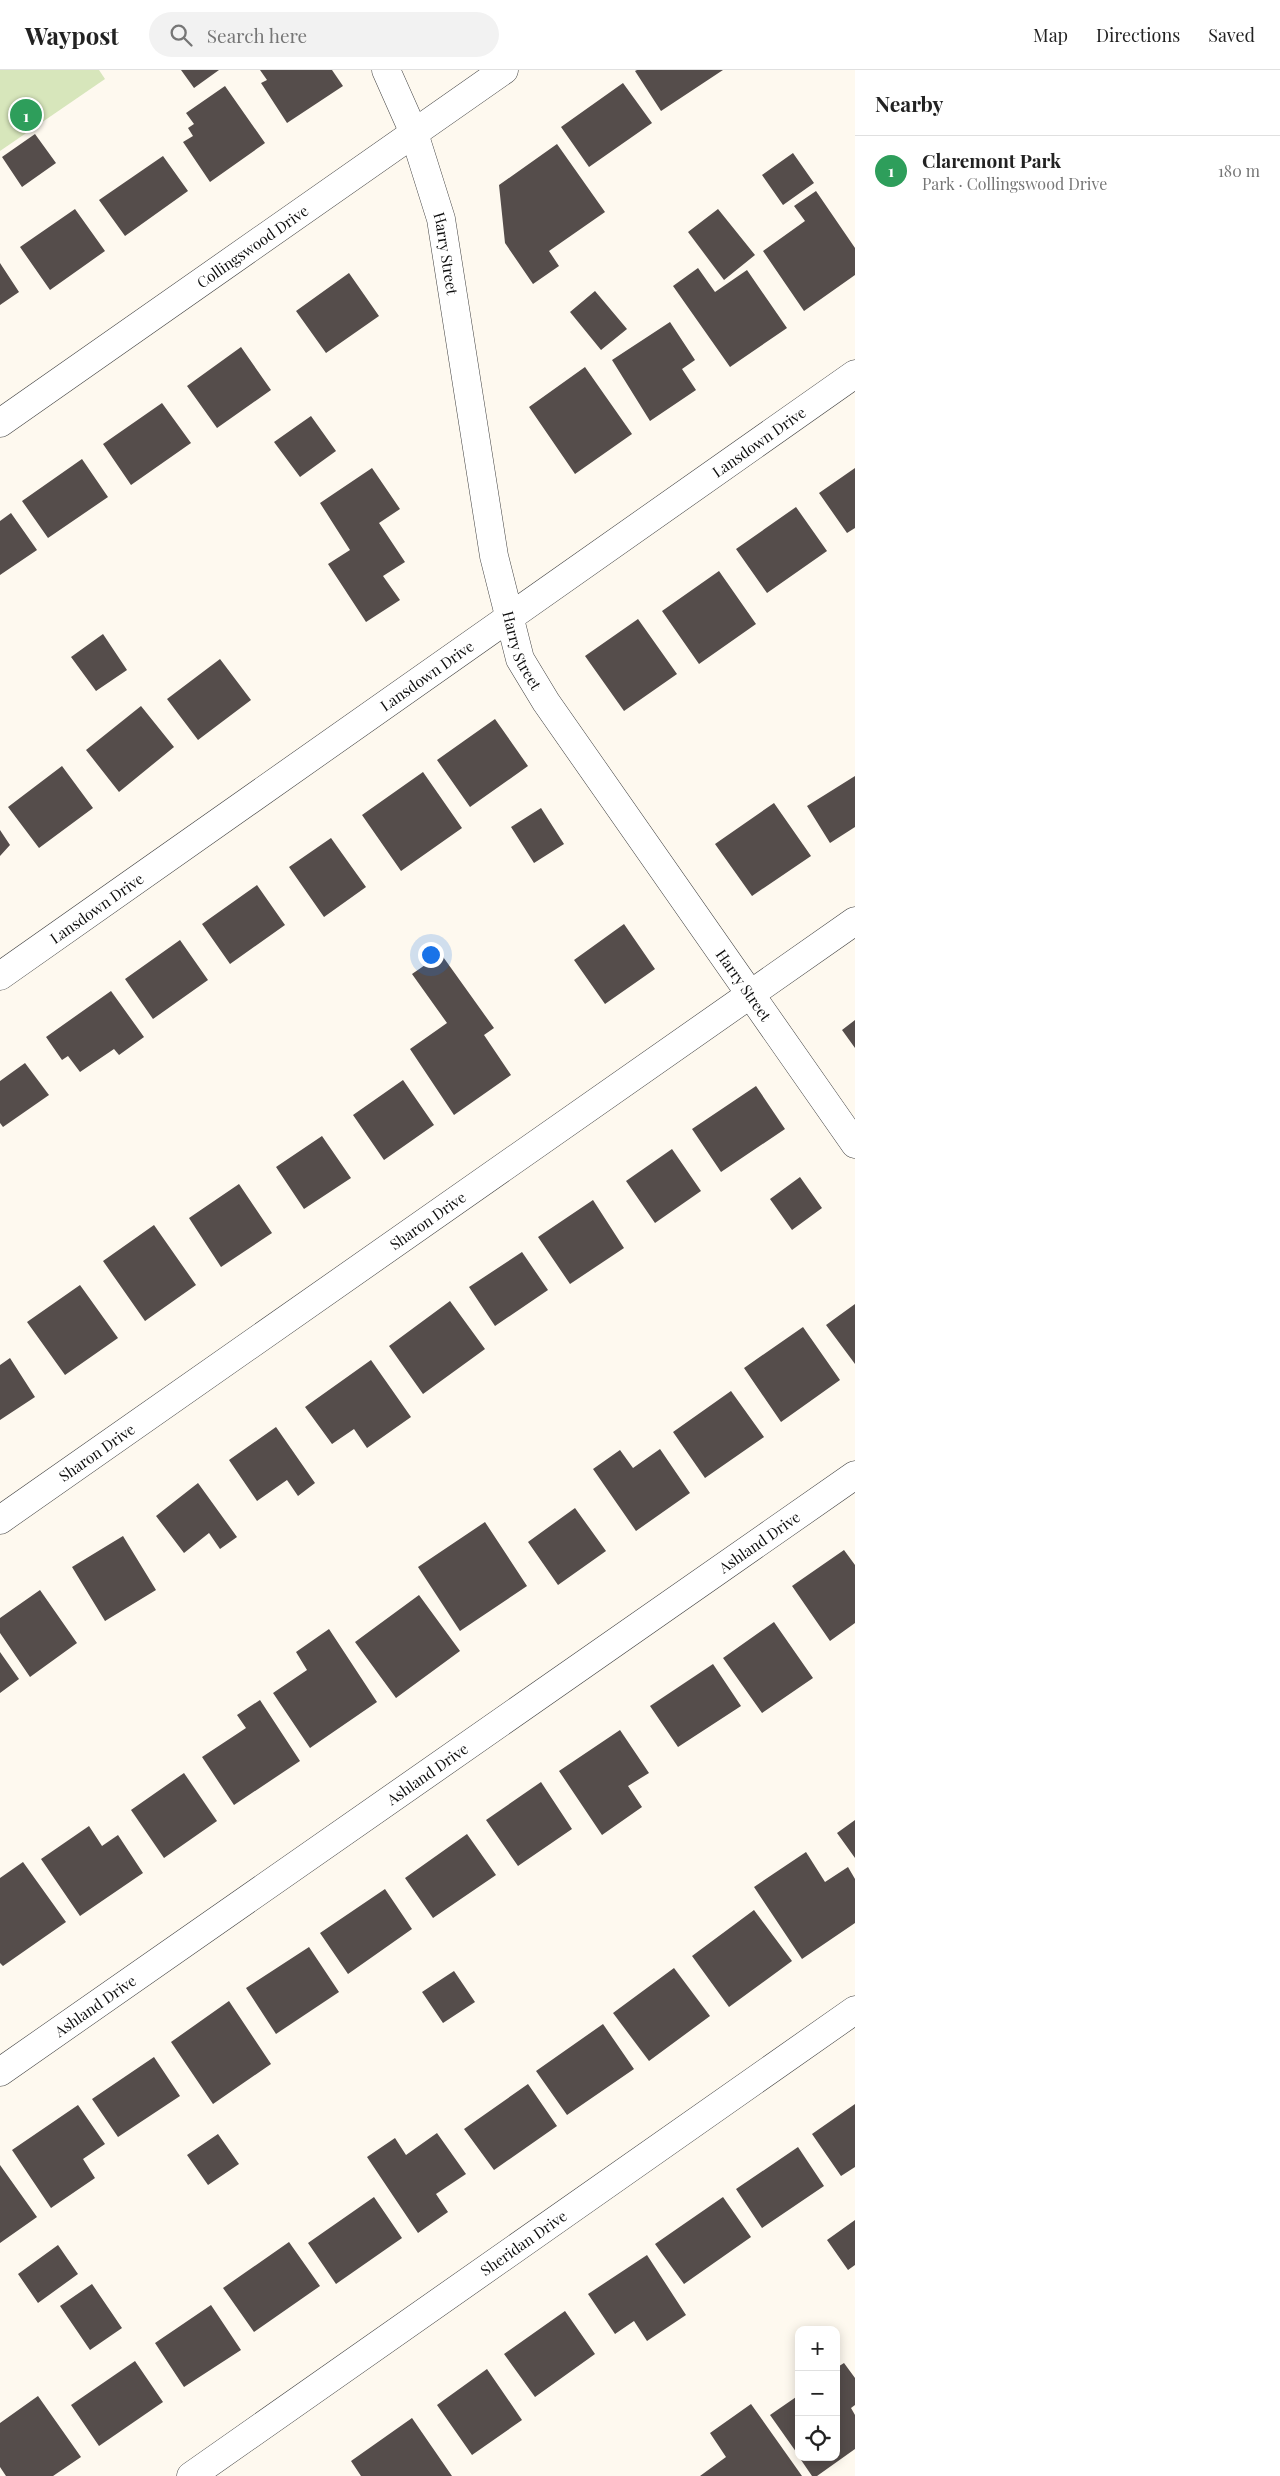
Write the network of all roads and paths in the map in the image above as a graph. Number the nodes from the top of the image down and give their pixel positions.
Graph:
1 (386, 70) edge
2 (504, 70) edge
3 (414, 133) junction
4 (855, 374) edge
5 (0, 424) edge
6 (508, 617) junction
7 (855, 921) edge
8 (0, 976) edge
9 (750, 994) junction
10 (855, 1144) edge
11 (855, 1475) edge
12 (0, 1520) edge
13 (855, 2010) edge
14 (0, 2072) edge
15 (191, 2476) edge

1 - 3 street, Harry Street
2 - 3 street, Collingswood Drive
3 - 5 street, Collingswood Drive
3 - 6 street, Harry Street
4 - 6 street, Lansdown Drive
6 - 8 street, Lansdown Drive
6 - 9 street, Harry Street
7 - 9 street, Sharon Drive
9 - 10 street, Harry Street
9 - 12 street, Sharon Drive
11 - 14 street, Ashland Drive
13 - 15 street, Sheridan Drive

